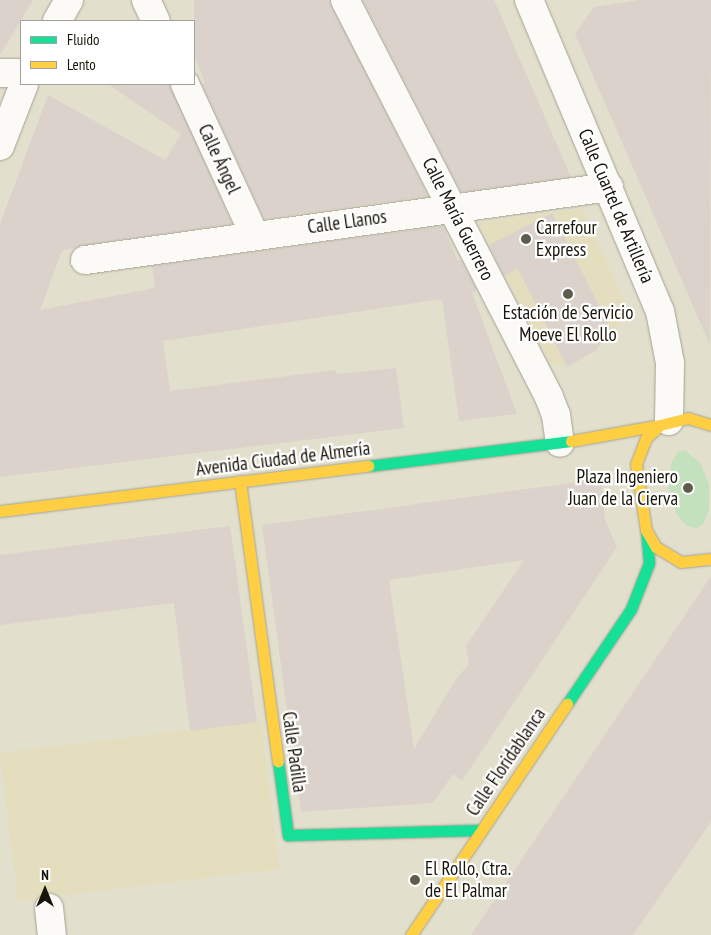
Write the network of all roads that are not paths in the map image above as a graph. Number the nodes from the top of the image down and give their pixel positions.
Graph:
1 (69, 0) edge
2 (146, 0) edge
3 (344, 0) edge
4 (529, 0) edge
5 (58, 20) edge
6 (156, 20) edge
7 (0, 73) edge
8 (20, 73) edge
9 (24, 85) edge
10 (185, 85) edge
11 (0, 146) edge
12 (609, 187) junction
13 (452, 207) junction
14 (254, 234) junction
15 (85, 260) dead end
16 (711, 411) edge
17 (672, 421) junction
18 (711, 425) edge
19 (560, 443) junction
20 (616, 448) dead end
21 (629, 454) dead end
22 (636, 464) junction
23 (240, 482) junction
24 (3, 510) edge
25 (646, 530) junction
26 (711, 559) edge
27 (695, 563) junction
28 (672, 572) dead end
29 (655, 585) dead end
30 (631, 609) junction
31 (482, 830) junction
32 (49, 908) dead end
33 (52, 935) edge
34 (411, 935) edge

1 - 5 street
2 - 6 street
3 - 13 street, Calle María Guerrero
4 - 12 street, Calle Cuartel de Artillería
7 - 8 street
9 - 11 street
10 - 14 street, Calle Ángel
12 - 13 street, Calle Llanos
12 - 17 street, Calle Cuartel de Artillería
13 - 14 street, Calle Llanos
13 - 19 street, Calle María Guerrero
14 - 15 street, Calle Llanos
16 - 17 main road
17 - 18 main road
17 - 19 main road, Avenida Ciudad de Almería
17 - 22 main road
19 - 20 main road, Avenida Ciudad de Almería
19 - 23 main road, Avenida Ciudad de Almería
21 - 22 main road
22 - 25 main road
23 - 24 main road, Avenida Ciudad de Almería
23 - 31 main road, Calle Padilla
25 - 27 main road
25 - 30 main road, Calle Floridablanca
26 - 27 main road
27 - 28 main road
29 - 30 main road, Calle Floridablanca
30 - 31 main road, Calle Floridablanca
31 - 34 main road, Calle Floridablanca
32 - 33 street

